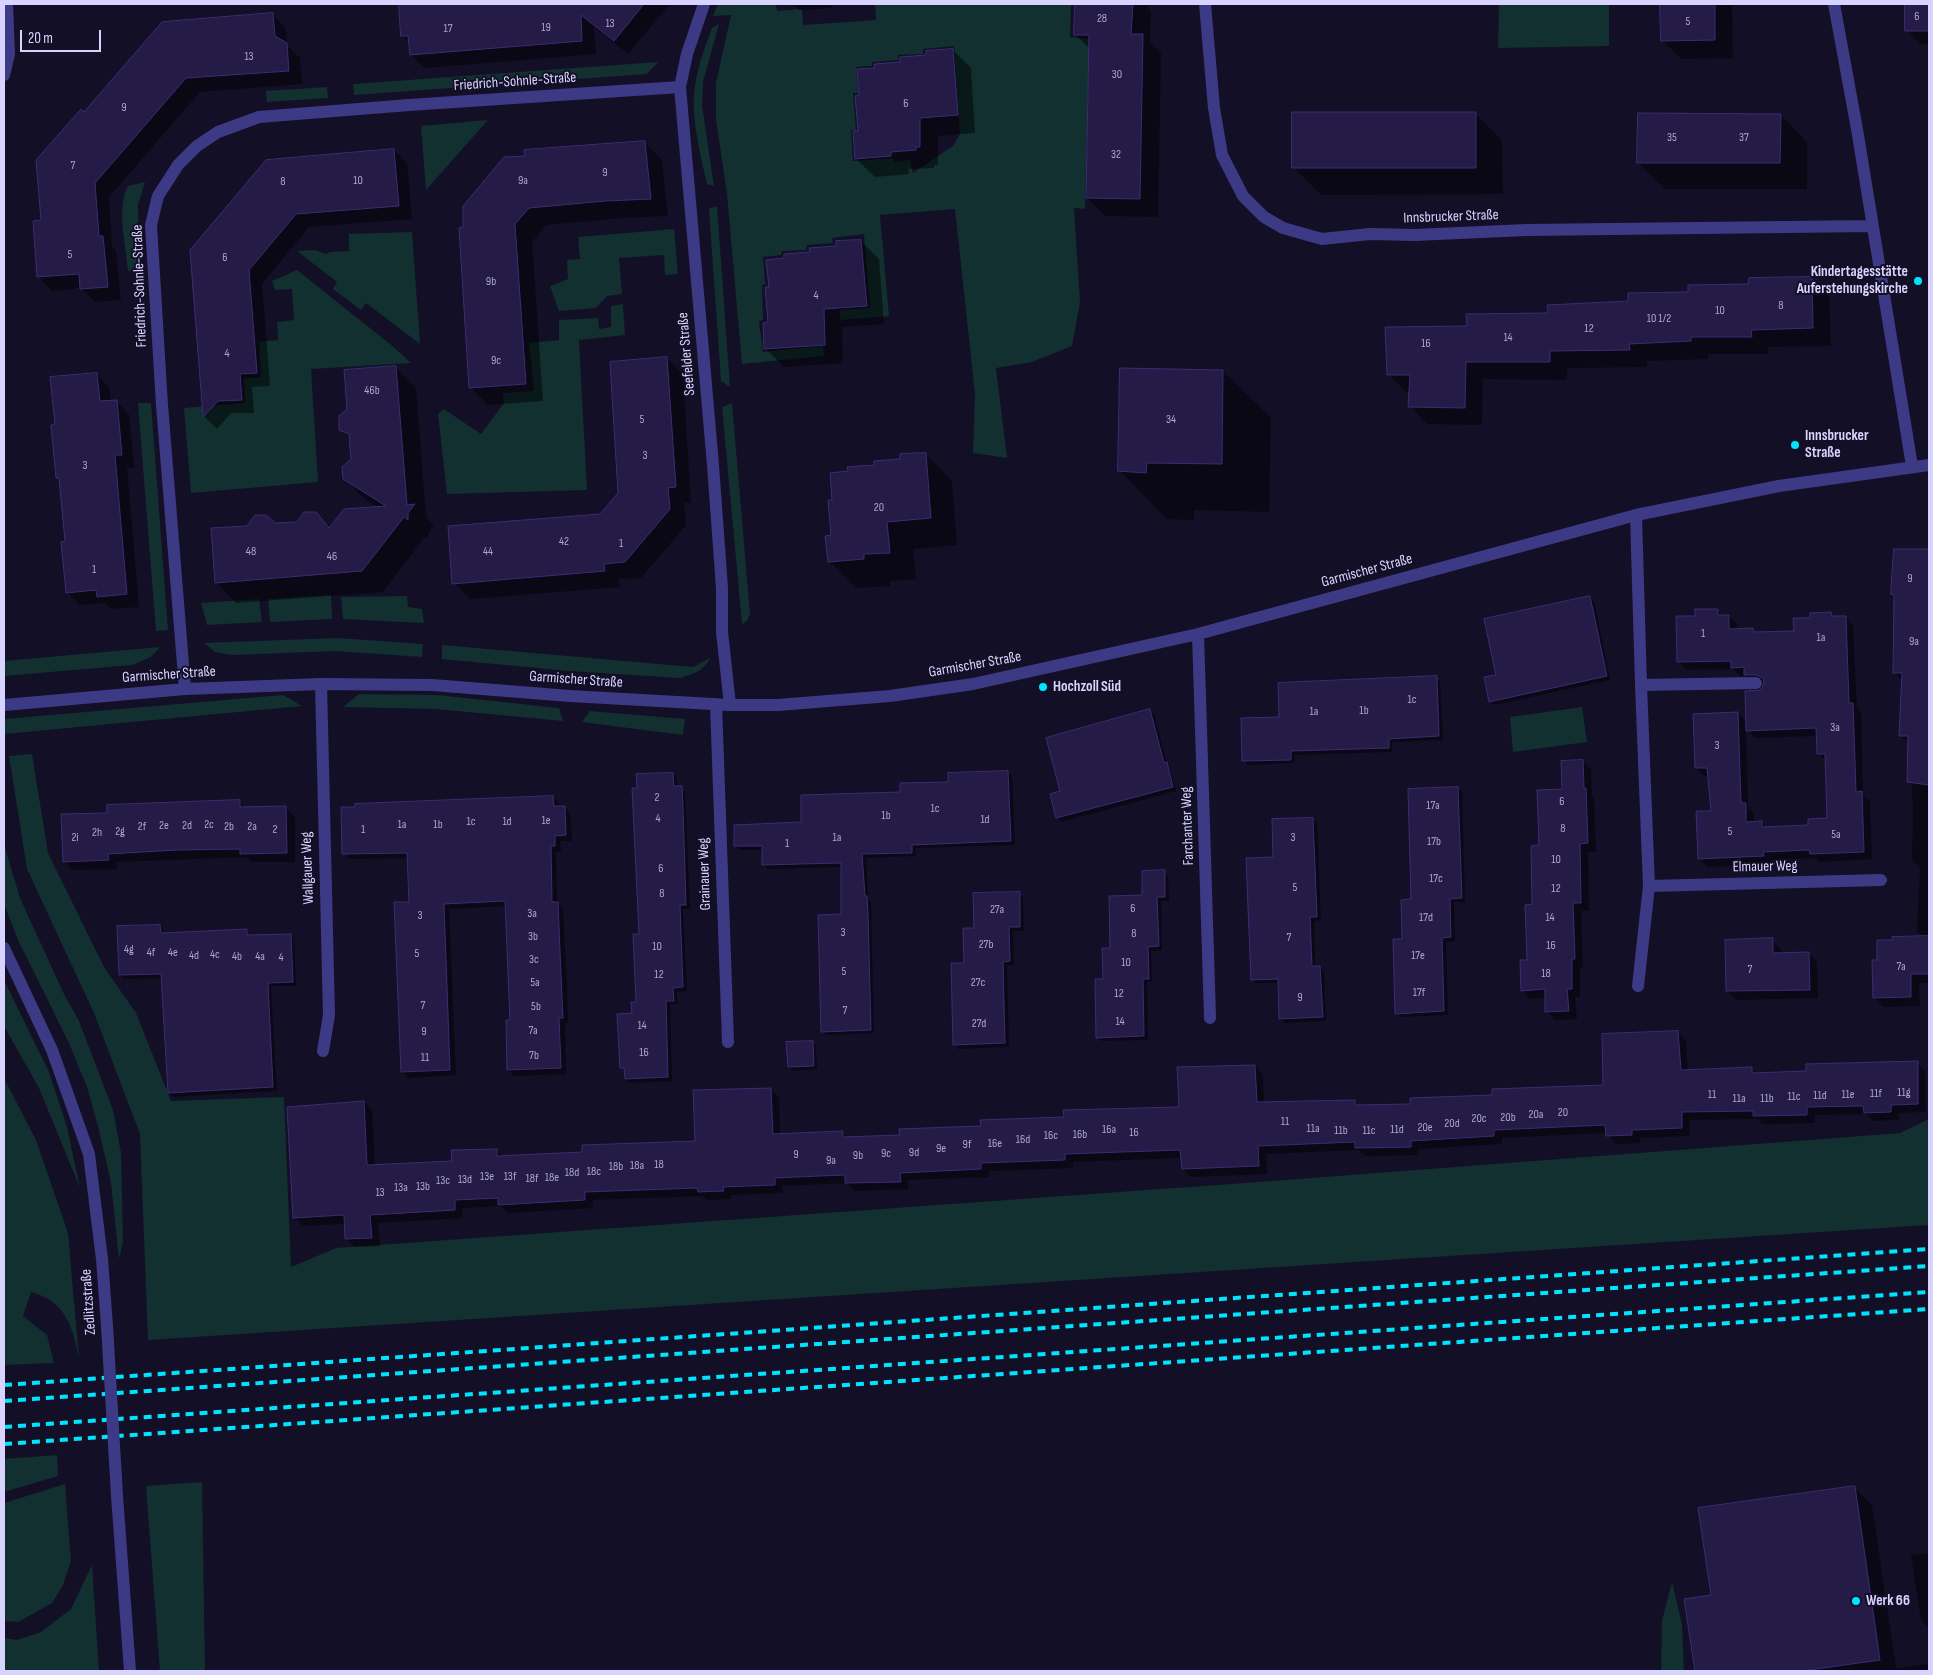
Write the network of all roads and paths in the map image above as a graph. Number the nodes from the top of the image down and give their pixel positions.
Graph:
1 (7, 4) edge
2 (704, 4) edge
3 (1205, 4) edge
4 (1834, 4) edge
5 (4, 74) edge
6 (680, 87) junction
7 (1872, 226) junction
8 (1929, 465) edge
9 (1912, 466) junction
10 (1636, 516) junction
11 (1198, 634) junction
12 (1756, 683) dead end
13 (321, 684) junction
14 (1641, 685) junction
15 (185, 689) junction
16 (716, 704) junction
17 (4, 705) edge
18 (730, 705) junction
19 (1881, 880) dead end
20 (1649, 886) junction
21 (4, 948) edge
22 (1638, 986) dead end
23 (1210, 1018) dead end
24 (728, 1042) dead end
25 (323, 1051) dead end
26 (130, 1671) edge

1 - 5 street
2 - 6 street, Seefelder Straße
3 - 7 street, Innsbrucker Straße
4 - 7 street
6 - 15 street, Friedrich-Sohnle-Straße
6 - 18 street, Seefelder Straße
7 - 9 street
8 - 9 street, Garmischer Straße
9 - 10 street, Garmischer Straße
10 - 11 street, Garmischer Straße
10 - 14 street
11 - 18 street, Garmischer Straße
11 - 23 street, Farchanter Weg
12 - 14 street
13 - 15 street, Garmischer Straße
13 - 16 street, Garmischer Straße
13 - 25 street, Wallgauer Weg
14 - 20 street
15 - 17 street, Garmischer Straße
16 - 18 street, Garmischer Straße
16 - 24 street, Grainauer Weg
19 - 20 street, Elmauer Weg
20 - 22 street
21 - 26 street, Zedlitzstraße, bridge

